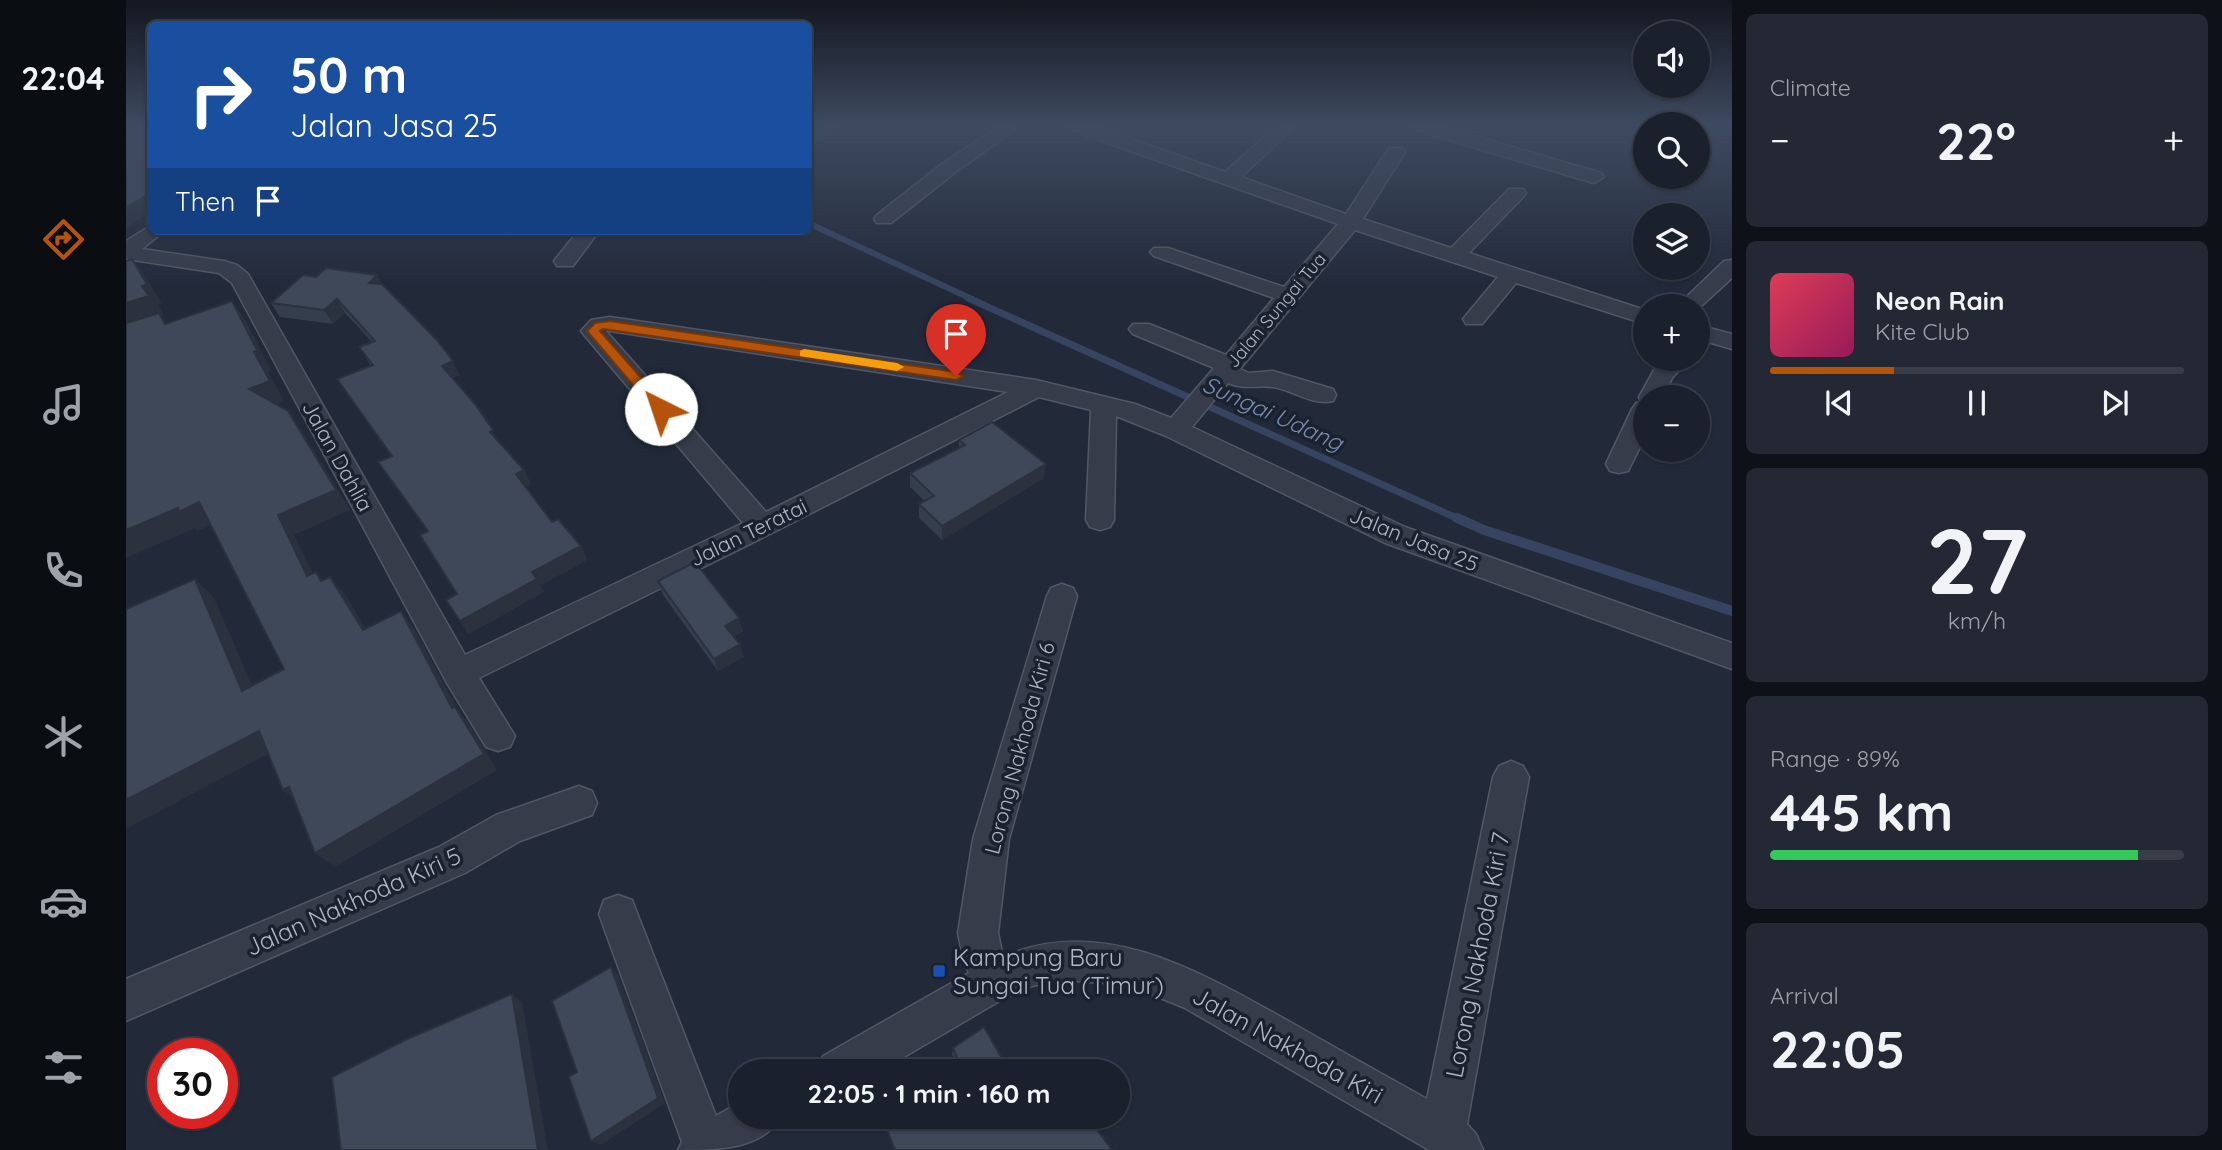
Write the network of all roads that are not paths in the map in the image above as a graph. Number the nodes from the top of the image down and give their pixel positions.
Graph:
1 (936, 178) edge
2 (1229, 178) edge
3 (1380, 178) edge
4 (1516, 192) dead end
5 (884, 219) dead end
6 (1351, 222) junction
7 (149, 235) edge
8 (586, 235) edge
9 (126, 252) edge
10 (1161, 252) dead end
11 (1455, 256) junction
12 (565, 261) dead end
13 (1732, 267) edge
14 (1511, 275) junction
15 (1702, 294) edge
16 (1287, 295) junction
17 (1633, 313) edge
18 (1474, 319) dead end
19 (1141, 329) dead end
20 (1710, 336) edge
21 (1732, 342) edge
22 (1224, 373) junction
23 (1036, 388) junction
24 (1324, 395) dead end
25 (1104, 405) junction
26 (1181, 421) junction
27 (1633, 434) edge
28 (1619, 464) dead end
29 (1100, 520) dead end
30 (762, 526) junction
31 (1062, 596) dead end
32 (1732, 656) edge
33 (458, 673) junction
34 (498, 736) dead end
35 (1511, 777) dead end
36 (579, 803) dead end
37 (618, 914) dead end
38 (994, 982) junction
39 (126, 1000) edge
40 (859, 1059) edge
41 (737, 1129) edge
42 (1452, 1141) edge
43 (704, 1148) edge

1 - 5 street
2 - 6 street
3 - 6 street, Jalan Sungai Tua
4 - 11 street
6 - 11 street
6 - 16 street, Jalan Sungai Tua
7 - 9 street
8 - 12 street
9 - 33 street, Jalan Dahlia
10 - 16 street
11 - 14 street
13 - 15 street
14 - 17 street
14 - 18 street
16 - 22 street, Jalan Sungai Tua
19 - 22 street
20 - 21 street
22 - 24 street
22 - 26 street, Jalan Sungai Tua
23 - 25 street, Jalan Jasa 25
23 - 30 street, Jalan Teratai
23 - 30 street, Jalan Jasa 25
25 - 26 street, Jalan Jasa 25
25 - 29 street
26 - 32 street, Jalan Jasa 25
27 - 28 street
30 - 33 street, Jalan Teratai
31 - 38 street, Lorong Nakhoda Kiri 6
33 - 34 street, Jalan Dahlia
35 - 42 street, Lorong Nakhoda Kiri 7
36 - 39 street, Jalan Nakhoda Kiri 5
37 - 43 street
38 - 40 street, Jalan Nakhoda Kiri
38 - 42 street, Jalan Nakhoda Kiri
41 - 43 street

